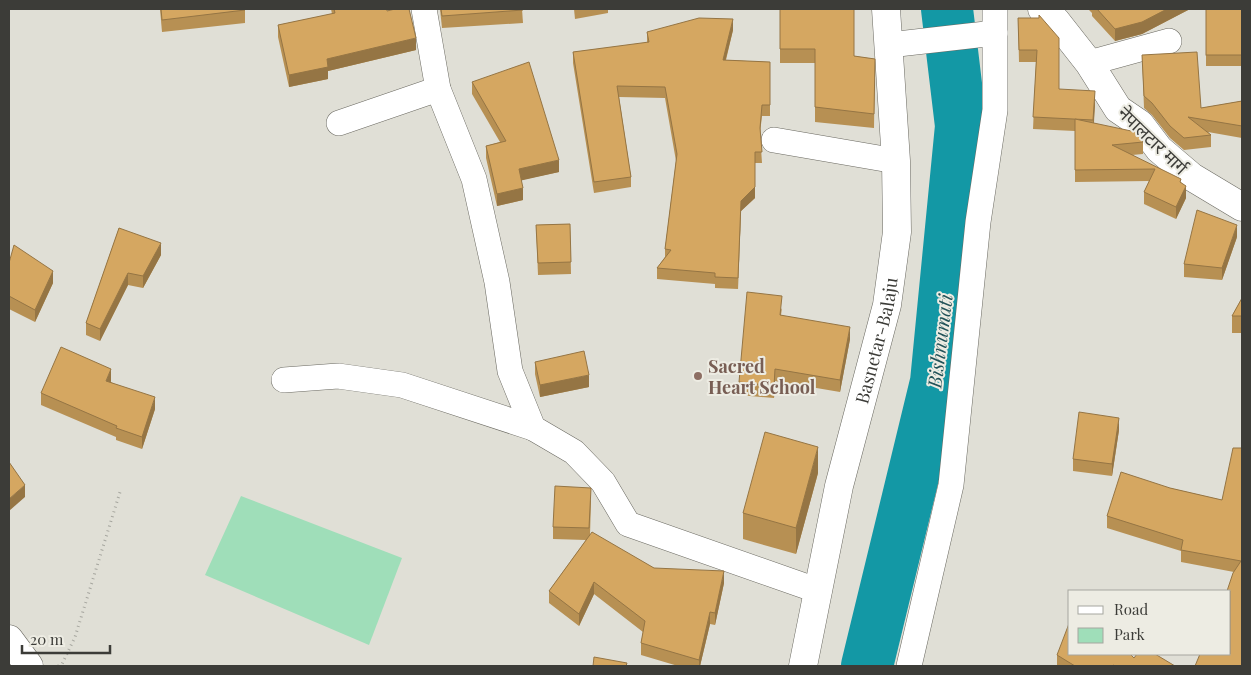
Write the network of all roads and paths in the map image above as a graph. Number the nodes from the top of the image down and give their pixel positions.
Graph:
1 (424, 9) edge
2 (886, 9) edge
3 (1042, 9) edge
4 (995, 21) edge
5 (1168, 41) dead end
6 (900, 44) junction
7 (1089, 63) junction
8 (438, 89) junction
9 (339, 122) dead end
10 (774, 140) dead end
11 (896, 160) junction
12 (1242, 206) edge
13 (284, 380) dead end
14 (533, 428) junction
15 (120, 492) dead end
16 (819, 591) junction
17 (9, 639) edge
18 (29, 666) edge
19 (58, 666) edge
20 (802, 666) edge
21 (909, 666) edge

1 - 8 street
2 - 6 street, Basnetar-Balaju
3 - 7 street, नेपालटार मार्ग
4 - 6 street
4 - 21 street
5 - 7 street
6 - 11 street, Basnetar-Balaju
7 - 12 street, नेपालटार मार्ग
8 - 9 street
8 - 14 street
10 - 11 street
11 - 16 street, Basnetar-Balaju
13 - 14 street
14 - 16 street
15 - 19 path
16 - 20 street, Basnetar-Balaju
17 - 18 street

